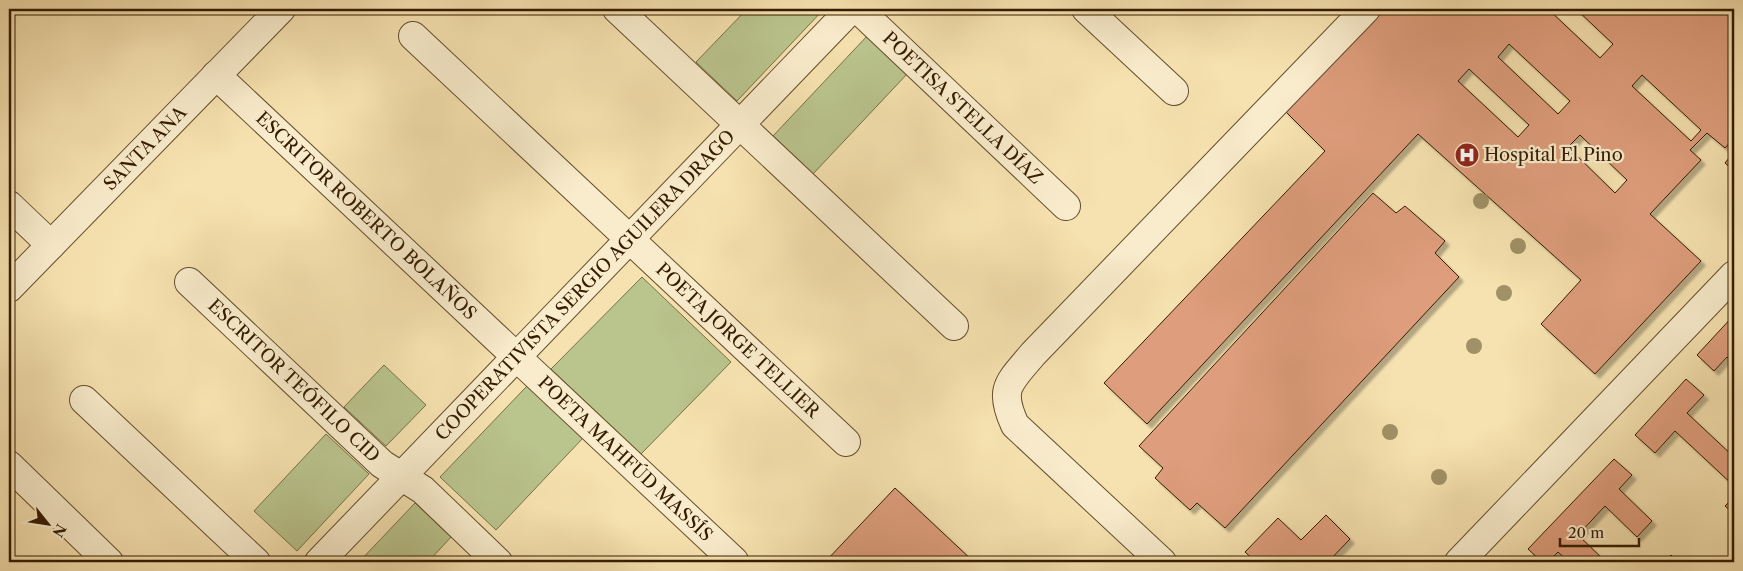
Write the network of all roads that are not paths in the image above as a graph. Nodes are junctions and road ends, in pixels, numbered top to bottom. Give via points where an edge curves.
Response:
1 (281, 9) edge
2 (617, 9) edge
3 (851, 9) edge
4 (858, 9) edge
5 (1086, 9) edge
6 (1366, 9) edge
7 (413, 36) dead end
8 (216, 75) junction
9 (1174, 91) dead end
10 (740, 124) junction
11 (9, 205) edge
12 (1066, 206) dead end
13 (630, 239) junction
14 (51, 245) junction
15 (1734, 275) edge
16 (189, 282) dead end
17 (9, 288) edge
18 (954, 326) dead end
19 (516, 357) junction
20 (84, 400) dead end
21 (846, 442) dead end
22 (9, 465) edge
23 (402, 476) junction
24 (734, 560) dead end
25 (109, 562) edge
26 (256, 562) edge
27 (319, 562) edge
28 (498, 562) edge
29 (1162, 562) edge
30 (1459, 562) edge

1 - 8 street, SANTA ANA
2 - 10 street
3 - 10 street, COOPERATIVISTA SERGIO AGUILERA DRAGO
4 - 12 street, POETISA STELLA DÍAZ
5 - 9 street
6 - 29 street via 1034,354 1006,394 1006,405 1015,425
7 - 13 street, POETA JORGE TELLIER
8 - 14 street, SANTA ANA
8 - 19 street, ESCRITOR ROBERTO BOLAÑOS
10 - 13 street, COOPERATIVISTA SERGIO AGUILERA DRAGO
10 - 18 street
11 - 14 street
13 - 19 street, COOPERATIVISTA SERGIO AGUILERA DRAGO
13 - 21 street, POETA JORGE TELLIER
14 - 17 street, SANTA ANA
15 - 30 street
16 - 23 street, ESCRITOR TEÓFILO CID via 382,464
19 - 23 street, COOPERATIVISTA SERGIO AGUILERA DRAGO
19 - 24 street, POETA MAHFÚD MASSÍS
20 - 26 street
22 - 25 street
23 - 27 street, COOPERATIVISTA SERGIO AGUILERA DRAGO
23 - 28 street, ESCRITOR TEÓFILO CID via 423,490

